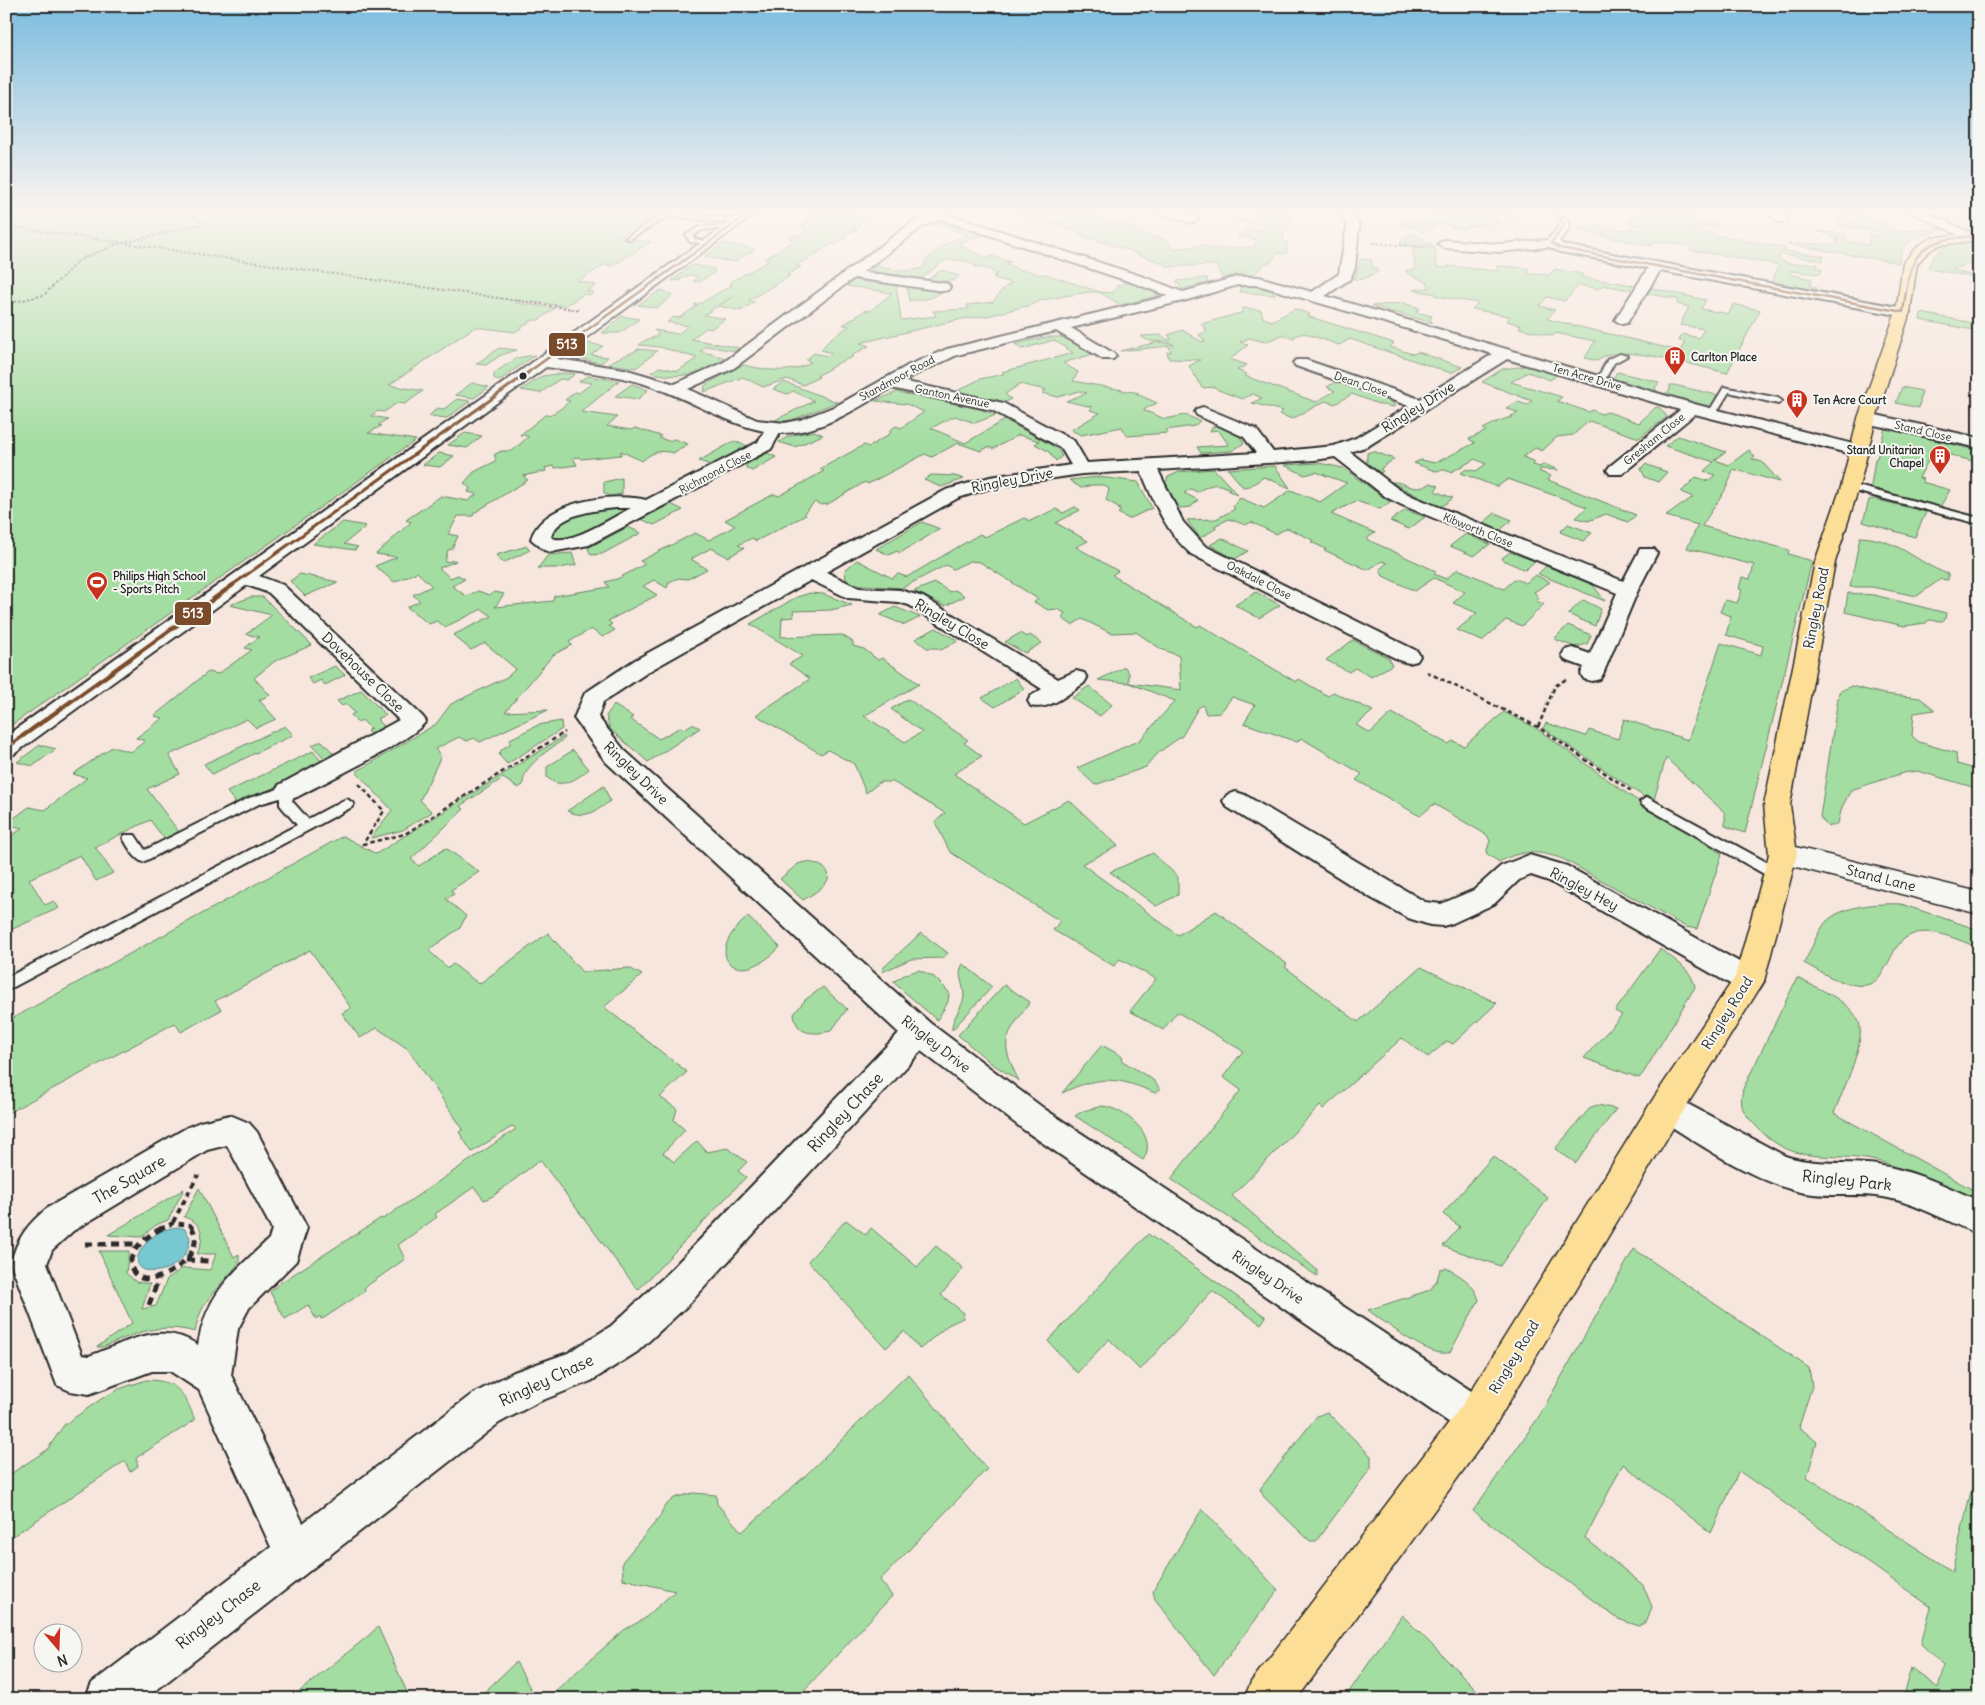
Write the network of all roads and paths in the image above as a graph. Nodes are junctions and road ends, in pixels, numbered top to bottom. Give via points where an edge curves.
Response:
1 (50, 290) edge
2 (438, 290) edge
3 (644, 290) edge
4 (831, 290) edge
5 (1163, 290) edge
6 (1208, 290) edge
7 (1292, 290) edge
8 (1325, 290) edge
9 (1641, 290) edge
10 (1783, 290) edge
11 (1906, 290) edge
12 (1316, 296) junction
13 (1182, 297) junction
14 (6, 304) edge
15 (1903, 312) junction
16 (610, 314) junction
17 (1622, 320) dead end
18 (1059, 327) junction
19 (1506, 353) junction
20 (1108, 356) dead end
21 (1623, 356) dead end
22 (544, 362) junction
23 (1301, 363) dead end
24 (1600, 381) junction
25 (889, 383) junction
26 (676, 389) junction
27 (1778, 401) dead end
28 (1422, 405) junction
29 (1692, 408) junction
30 (1712, 413) junction
31 (1867, 418) junction
32 (1209, 419) dead end
33 (773, 429) junction
34 (1979, 443) edge
35 (1338, 451) junction
36 (1859, 451) junction
37 (1268, 458) junction
38 (1147, 465) junction
39 (1082, 469) junction
40 (1616, 470) dead end
41 (1850, 487) junction
42 (647, 508) junction
43 (1945, 512) junction
44 (1979, 514) edge
45 (1979, 520) edge
46 (1647, 553) dead end
47 (810, 572) junction
48 (244, 578) junction
49 (1628, 590) junction
50 (1574, 655) dead end
51 (1409, 656) joint
52 (1594, 669) junction
53 (1058, 689) dead end
54 (586, 718) junction
55 (1538, 727) junction
56 (6, 748) edge
57 (356, 780) dead end
58 (288, 791) junction
59 (1236, 801) dead end
60 (1648, 802) joint
61 (348, 804) dead end
62 (306, 826) junction
63 (130, 838) dead end
64 (1780, 865) junction
65 (1979, 903) edge
66 (1749, 981) junction
67 (6, 984) edge
68 (919, 1032) junction
69 (1667, 1106) junction
70 (1979, 1218) edge
71 (186, 1260) junction
72 (210, 1261) dead end
73 (159, 1277) junction
74 (149, 1306) dead end
75 (212, 1377) junction
76 (1478, 1418) junction
77 (296, 1554) junction
78 (108, 1699) edge
79 (1268, 1699) edge

1 - 14 path via 44,296
2 - 16 path
3 - 16 street
4 - 26 street via 728,365
5 - 13 street
6 - 13 street, Standmoor Road
7 - 12 street, Standmoor Road
8 - 12 street
9 - 17 street
10 - 15 street
11 - 15 main road, Ringley Road
12 - 19 street, Ten Acre Drive
13 - 18 street, Standmoor Road
15 - 31 main road, Ringley Road
16 - 22 street
18 - 20 street
18 - 25 street, Standmoor Road via 939,356
19 - 24 street, Ten Acre Drive
19 - 28 street, Ringley Drive
21 - 24 lane via 1611,361
22 - 26 street, Standmoor Road via 632,375
22 - 48 street
23 - 28 street, Dean Close
24 - 29 street, Ten Acre Drive
25 - 33 street, Standmoor Road via 828,416 803,425
25 - 39 street, Ganton Avenue via 997,406 1068,445
26 - 33 street, Standmoor Road via 725,414
27 - 30 lane via 1727,389
28 - 35 street, Ringley Drive via 1362,442
29 - 30 street, Ten Acre Drive
29 - 40 street, Gresham Close
30 - 36 street, Ten Acre Drive
31 - 34 street, Stand Close
31 - 36 main road, Ringley Road
32 - 37 street via 1250,432
33 - 42 street, Richmond Close via 765,445
35 - 37 street, Ringley Drive
35 - 49 street, Kibworth Close via 1392,493 1408,501
36 - 41 main road, Ringley Road
37 - 38 street, Ringley Drive
38 - 39 street, Ringley Drive
38 - 51 street, Oakdale Close via 1174,523 1198,550
39 - 47 street, Ringley Drive via 1017,477 952,494
41 - 43 lane
41 - 64 main road, Ringley Road via 1825,562 1777,805
42 - 42 street, Richmond Close via 576,544 551,546 541,539 553,521 589,506 625,502
43 - 44 lane
43 - 45 lane
46 - 49 street
47 - 53 street, Ringley Close via 855,594 900,596 916,601
47 - 54 street, Ringley Drive via 618,680 593,698
48 - 56 street
48 - 58 street, Dovehouse Close via 276,589 414,721
49 - 52 street
50 - 52 street
51 - 55 path via 1417,667
52 - 55 path via 1574,673 1555,686
54 - 57 path via 405,834 363,844 384,811
54 - 68 street, Ringley Drive via 615,756
55 - 60 path
58 - 62 lane via 285,802
58 - 63 lane via 254,801 142,857
59 - 66 street, Ringley Hey via 1418,911 1443,915 1457,910 1484,897 1510,873 1529,865 1540,867 1558,873
60 - 64 lane
61 - 62 lane
62 - 67 lane
64 - 65 street, Stand Lane
64 - 66 main road, Ringley Road
66 - 69 main road, Ringley Road
68 - 76 street, Ringley Drive via 1035,1120
68 - 77 street, Ringley Chase via 676,1291 624,1339 578,1368 528,1386 485,1409
69 - 70 street, Ringley Park via 1759,1159 1793,1174 1822,1180 1886,1182 1918,1191
69 - 76 main road, Ringley Road
71 - 72 path
71 - 73 path
71 - 73 path via 195,1246 196,1237 190,1225 172,1223 152,1232 137,1248 133,1271 145,1278
73 - 74 path
75 - 75 street, The Square via 175,1352 152,1352 90,1375 70,1372 29,1264 34,1243 61,1219 200,1137 230,1130 246,1143 290,1228 284,1249 236,1295 220,1326
75 - 77 street
76 - 79 main road, Ringley Road
77 - 78 street, Ringley Chase

